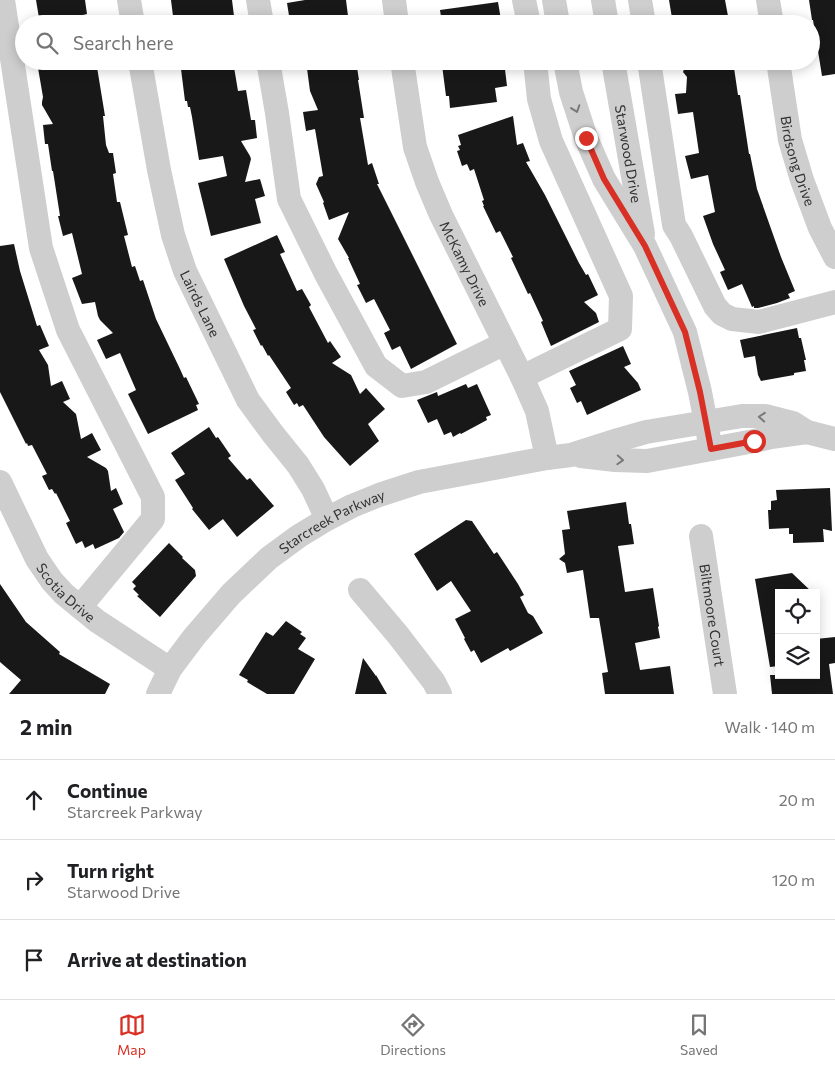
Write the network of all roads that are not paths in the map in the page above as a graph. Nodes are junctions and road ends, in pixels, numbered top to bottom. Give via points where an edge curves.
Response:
1 (3, 0) edge
2 (129, 0) edge
3 (258, 0) edge
4 (394, 0) edge
5 (524, 0) edge
6 (554, 0) edge
7 (603, 0) edge
8 (640, 0) edge
9 (768, 0) edge
10 (132, 15) edge
11 (260, 15) edge
12 (396, 15) edge
13 (527, 15) edge
14 (556, 15) edge
15 (606, 15) edge
16 (642, 15) edge
17 (770, 15) edge
18 (141, 70) edge
19 (270, 70) edge
20 (403, 70) edge
21 (536, 70) edge
22 (567, 70) edge
23 (615, 70) edge
24 (650, 70) edge
25 (779, 70) edge
26 (645, 246) junction
27 (835, 257) edge
28 (835, 302) edge
29 (505, 343) junction
30 (522, 377) junction
31 (706, 422) junction
32 (807, 432) junction
33 (835, 439) edge
34 (711, 449) junction
35 (571, 455) junction
36 (547, 458) junction
37 (0, 482) edge
38 (327, 519) junction
39 (701, 536) dead end
40 (360, 590) dead end
41 (80, 607) junction
42 (170, 669) junction
43 (158, 694) edge
44 (440, 694) edge
45 (725, 694) edge

1 - 41 street via 41,248 68,330 153,497 154,518
2 - 10 street
3 - 11 street
4 - 12 street
5 - 13 street
6 - 14 street
7 - 15 street
8 - 16 street
9 - 17 street
18 - 38 street, Lairds Lane via 158,170 185,271 248,400 298,465
19 - 29 street via 289,199 376,366 402,386 426,382
20 - 29 street, McKamy Drive via 415,147 427,182
21 - 30 street via 539,99 551,141 621,296 620,329
22 -> 26 street, Starwood Drive via 586,138 604,179
23 - 26 street, Starwood Drive
24 - 28 street via 674,225 715,306 732,319 759,322
25 - 27 street, Birdsong Drive via 790,140 820,228
26 - 31 street, Starwood Drive via 685,332
29 - 30 street, McKamy Drive
30 - 36 street, McKamy Drive via 537,412
32 -> 31 street, Starcreek Parkway via 793,423 766,416
31 - 34 street, Starwood Drive
31 - 35 street, Starcreek Parkway via 646,432
32 - 33 street, Starcreek Parkway
32 - 34 street, Starcreek Parkway
35 -> 34 street, Starcreek Parkway via 647,461
35 - 36 street, Starcreek Parkway
36 - 38 street, Starcreek Parkway via 419,482 379,495
37 - 41 street, Scotia Drive via 37,560 52,581
38 - 42 street, Starcreek Parkway via 269,558 231,594
39 - 45 street, Biltmoore Court
40 - 44 street via 398,635
41 - 42 street, Scotia Drive
42 - 43 street, Starcreek Parkway

